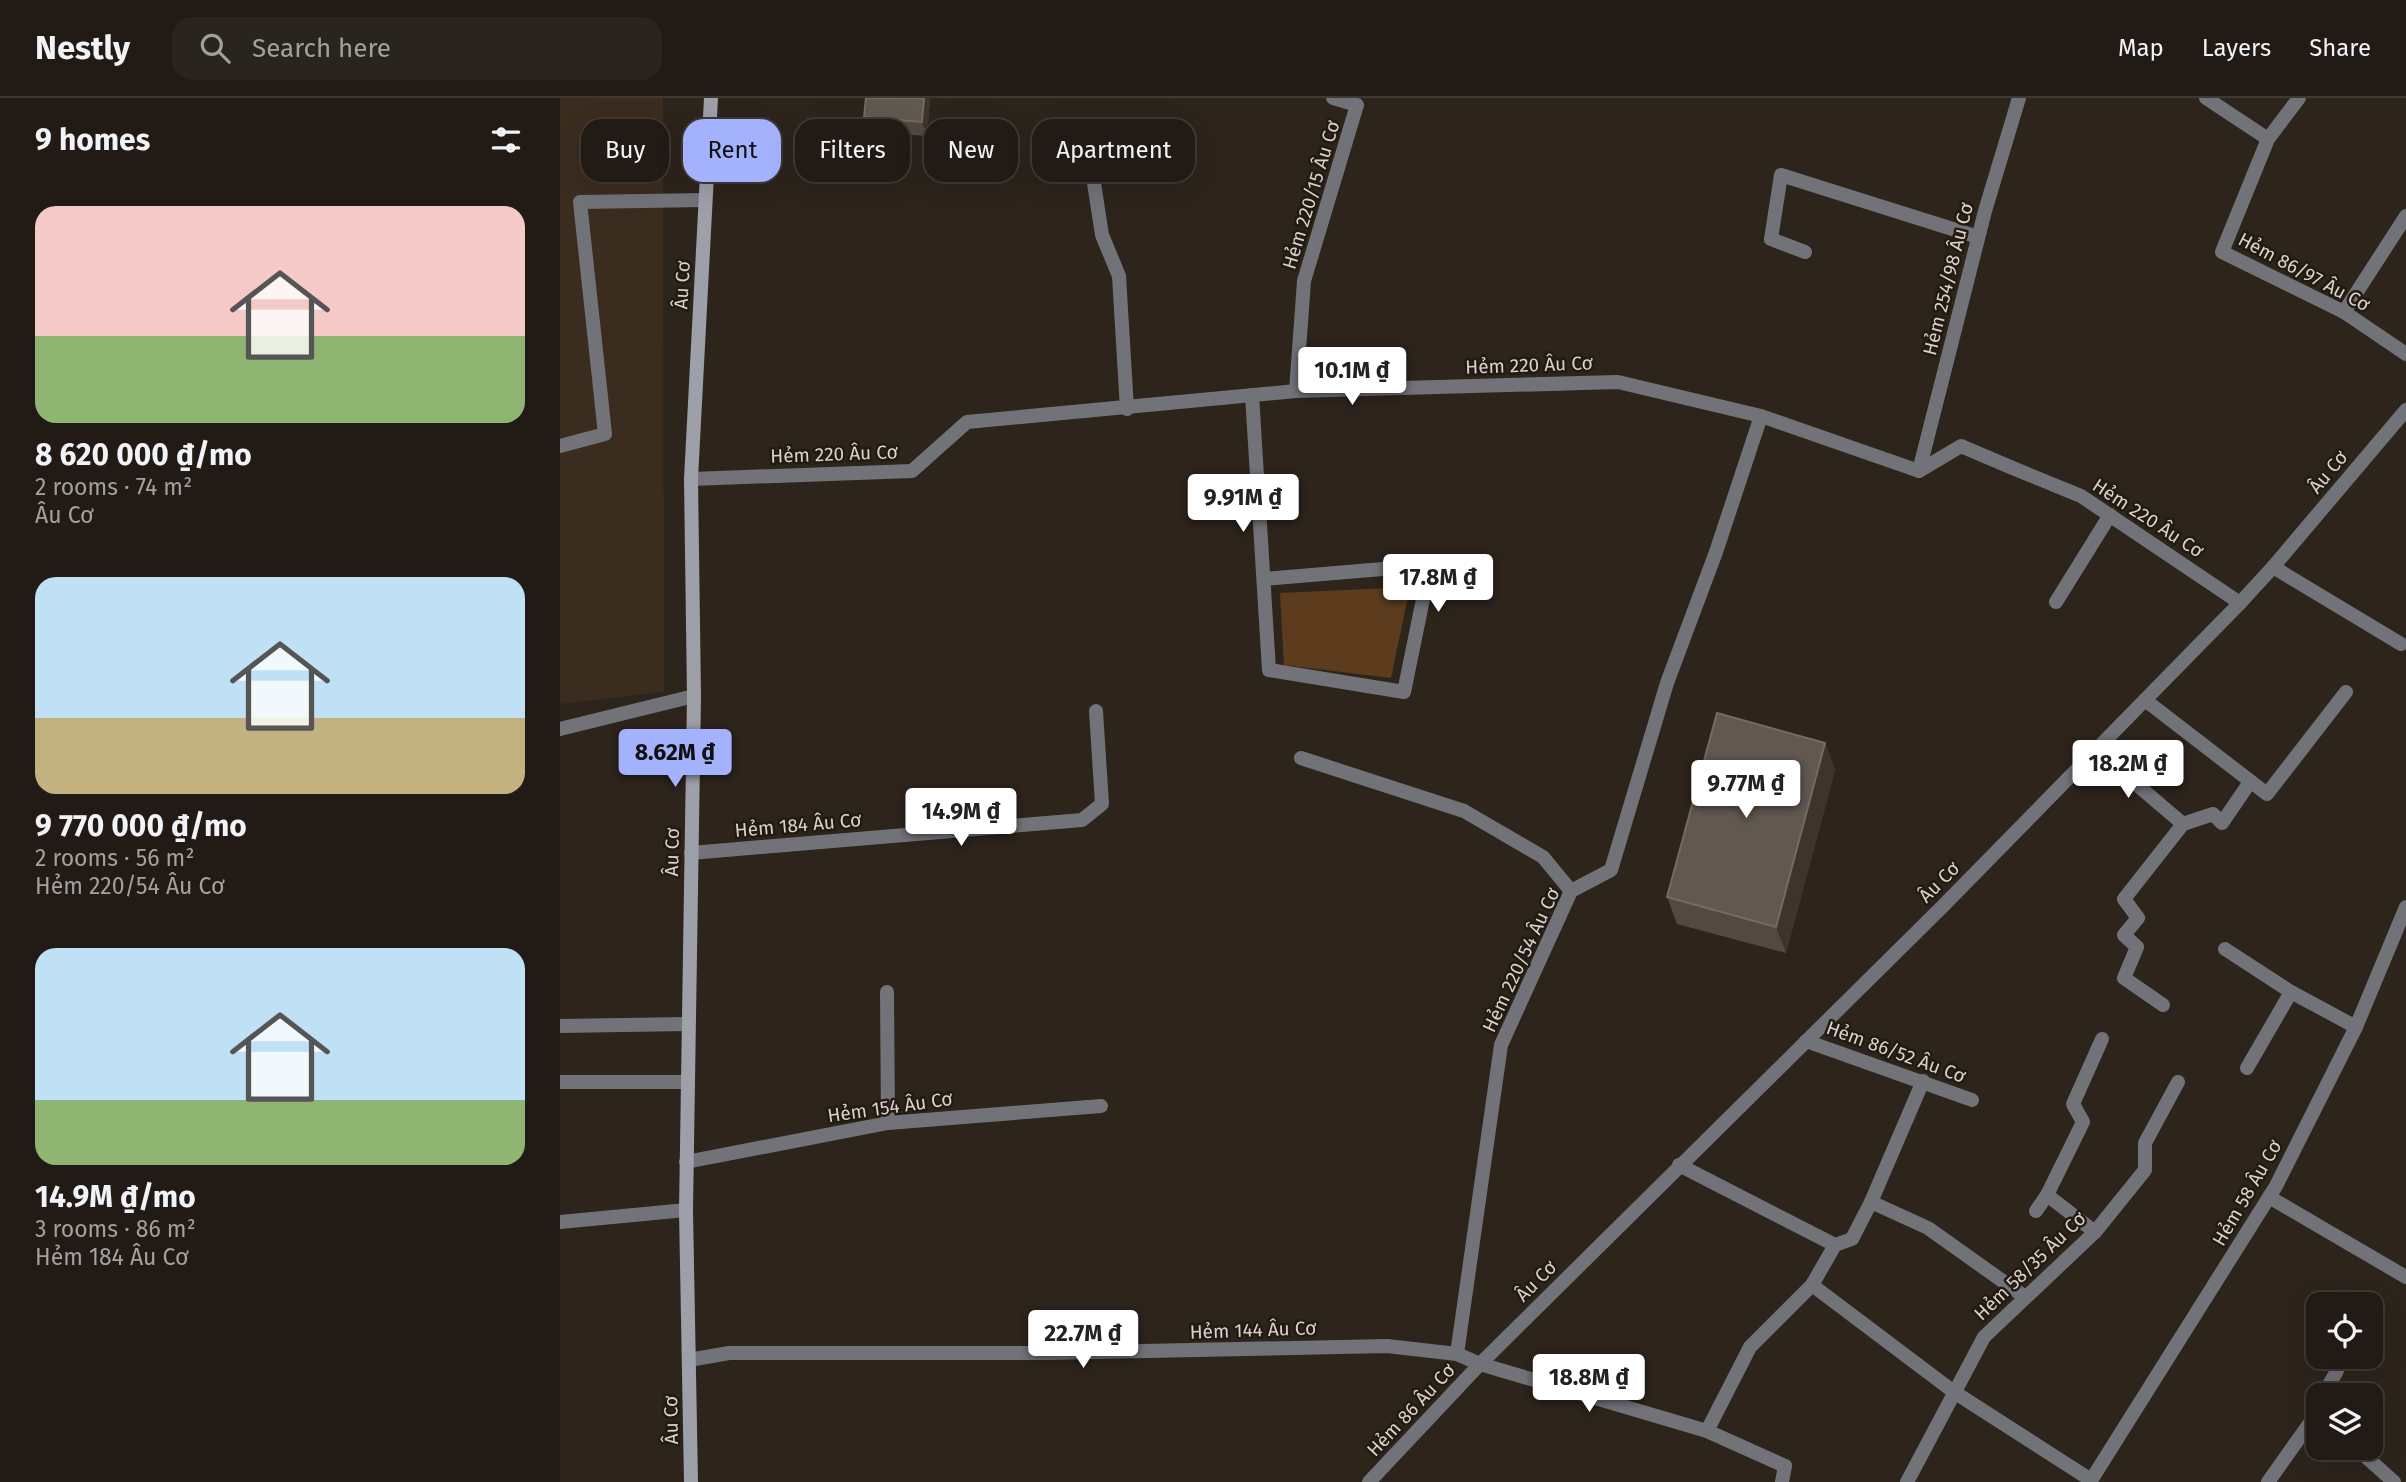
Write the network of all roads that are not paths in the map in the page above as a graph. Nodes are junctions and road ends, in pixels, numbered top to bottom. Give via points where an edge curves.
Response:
1 (711, 98) edge
2 (2018, 98) edge
3 (2206, 98) edge
4 (2299, 98) edge
5 (1340, 99) edge
6 (2268, 139) junction
7 (1094, 183) dead end
8 (705, 200) junction
9 (2406, 216) edge
10 (1978, 237) junction
11 (1805, 252) dead end
12 (2344, 312) junction
13 (2406, 354) edge
14 (1296, 391) junction
15 (1252, 395) junction
16 (1127, 409) junction
17 (2406, 410) edge
18 (1760, 415) junction
19 (560, 446) edge
20 (1919, 471) junction
21 (691, 479) junction
22 (2110, 516) junction
23 (2273, 567) junction
24 (1264, 579) junction
25 (2056, 602) dead end
26 (2240, 603) junction
27 (2401, 644) dead end
28 (2346, 692) dead end
29 (694, 696) junction
30 (2144, 700) junction
31 (1096, 711) dead end
32 (560, 729) edge
33 (2096, 750) junction
34 (1301, 758) dead end
35 (2250, 782) junction
36 (2183, 824) junction
37 (691, 853) junction
38 (1571, 891) junction
39 (2406, 907) edge
40 (2225, 949) dead end
41 (887, 992) dead end
42 (2291, 992) junction
43 (2163, 1005) dead end
44 (688, 1024) junction
45 (560, 1026) edge
46 (2356, 1027) junction
47 (2102, 1040) dead end
48 (1806, 1041) junction
49 (2247, 1068) dead end
50 (1923, 1081) junction
51 (560, 1082) edge
52 (687, 1082) junction
53 (2178, 1082) dead end
54 (1972, 1100) dead end
55 (1101, 1106) dead end
56 (888, 1123) junction
57 (686, 1162) junction
58 (1679, 1165) junction
59 (2047, 1195) junction
60 (2269, 1197) junction
61 (1871, 1202) junction
62 (685, 1210) junction
63 (2036, 1211) dead end
64 (560, 1222) edge
65 (2095, 1232) junction
66 (1835, 1245) junction
67 (2406, 1277) edge
68 (1812, 1285) junction
69 (2025, 1297) junction
70 (1457, 1354) junction
71 (689, 1360) junction
72 (1480, 1364) junction
73 (2337, 1371) dead end
74 (2330, 1383) edge
75 (1954, 1392) junction
76 (2306, 1429) edge
77 (1707, 1432) junction
78 (2369, 1460) edge
79 (2090, 1481) edge
80 (691, 1482) edge
81 (1369, 1482) edge
82 (1782, 1482) edge
83 (1907, 1482) edge
84 (2268, 1482) edge
85 (2394, 1482) edge

1 - 8 main road, Âu Cơ
2 - 10 street, Hẻm 254/98 Âu Cơ
3 - 6 street
4 - 6 street, Hẻm 86/97 Âu Cơ
5 - 14 street, Hẻm 220/15 Âu Cơ via 1357,105 1304,281
6 - 12 street, Hẻm 86/97 Âu Cơ via 2222,252
7 - 16 street via 1102,235 1119,276
8 - 19 street via 580,202 605,434
8 - 21 main road, Âu Cơ
9 - 12 street
10 - 11 street via 1781,175 1771,239
10 - 20 street, Hẻm 254/98 Âu Cơ
12 - 13 street, Hẻm 86/97 Âu Cơ
14 - 15 street, Hẻm 220 Âu Cơ
14 - 18 street, Hẻm 220 Âu Cơ via 1618,382
15 - 16 street, Hẻm 220 Âu Cơ
15 - 24 street
16 - 21 street, Hẻm 220 Âu Cơ via 967,422 912,471
17 - 23 street, Âu Cơ
18 - 20 street, Hẻm 220 Âu Cơ
18 - 38 street, Hẻm 220/54 Âu Cơ via 1667,683 1612,870
20 - 22 street, Hẻm 220 Âu Cơ via 1961,446 2081,496
21 - 29 main road, Âu Cơ
22 - 25 street
22 - 26 street, Hẻm 220 Âu Cơ
23 - 26 street, Âu Cơ
23 - 27 street
24 - 24 street via 1269,670 1404,692 1430,565
26 - 30 street, Âu Cơ
28 - 35 street via 2267,794
29 - 32 street
29 - 37 main road, Âu Cơ
30 - 33 street, Âu Cơ
30 - 35 street
31 - 37 street, Hẻm 184 Âu Cơ via 1102,804 1082,820
33 - 36 street
33 - 48 street, Âu Cơ
34 - 38 street via 1464,811 1543,857
35 - 36 street via 2222,822 2213,814
36 - 43 street via 2124,899 2138,918 2124,934 2137,947 2124,978
37 - 44 main road, Âu Cơ
38 - 70 street, Hẻm 220/54 Âu Cơ via 1501,1045
39 - 46 street, Hẻm 58 Âu Cơ
40 - 42 street
41 - 56 street
42 - 46 street
42 - 49 street
44 - 45 street
44 - 52 main road, Âu Cơ
46 - 60 street, Hẻm 58 Âu Cơ
47 - 59 street via 2073,1104 2083,1122
48 - 50 street, Hẻm 86/52 Âu Cơ
48 - 58 street, Âu Cơ
50 - 54 street, Hẻm 86/52 Âu Cơ
50 - 61 street
51 - 52 street
52 - 57 main road, Âu Cơ
53 - 65 street, Hẻm 58/35 Âu Cơ via 2145,1143 2145,1170
55 - 56 street, Hẻm 154 Âu Cơ
56 - 57 street, Hẻm 154 Âu Cơ
57 - 62 main road, Âu Cơ
58 - 66 street
58 - 72 street, Âu Cơ
59 - 63 street
59 - 65 street
60 - 67 street
60 - 79 street, Hẻm 58 Âu Cơ
61 - 66 street via 1852,1239
61 - 69 street via 1928,1228
62 - 64 street
62 - 71 main road, Âu Cơ
65 - 69 street, Hẻm 58/35 Âu Cơ
66 - 68 street
68 - 75 street
68 - 77 street via 1751,1347
69 - 75 street, Hẻm 58/35 Âu Cơ via 1984,1337
70 - 71 street, Hẻm 144 Âu Cơ via 1387,1346 729,1353
70 - 72 street, Hẻm 144 Âu Cơ
71 - 80 main road, Âu Cơ
72 - 77 street, Hẻm 144 Âu Cơ
72 - 81 street, Hẻm 86 Âu Cơ
73 - 74 street
75 - 79 street
75 - 83 street, Hẻm 58/35 Âu Cơ
76 - 84 street
77 - 82 street, Hẻm 144 Âu Cơ via 1785,1466
78 - 85 street

